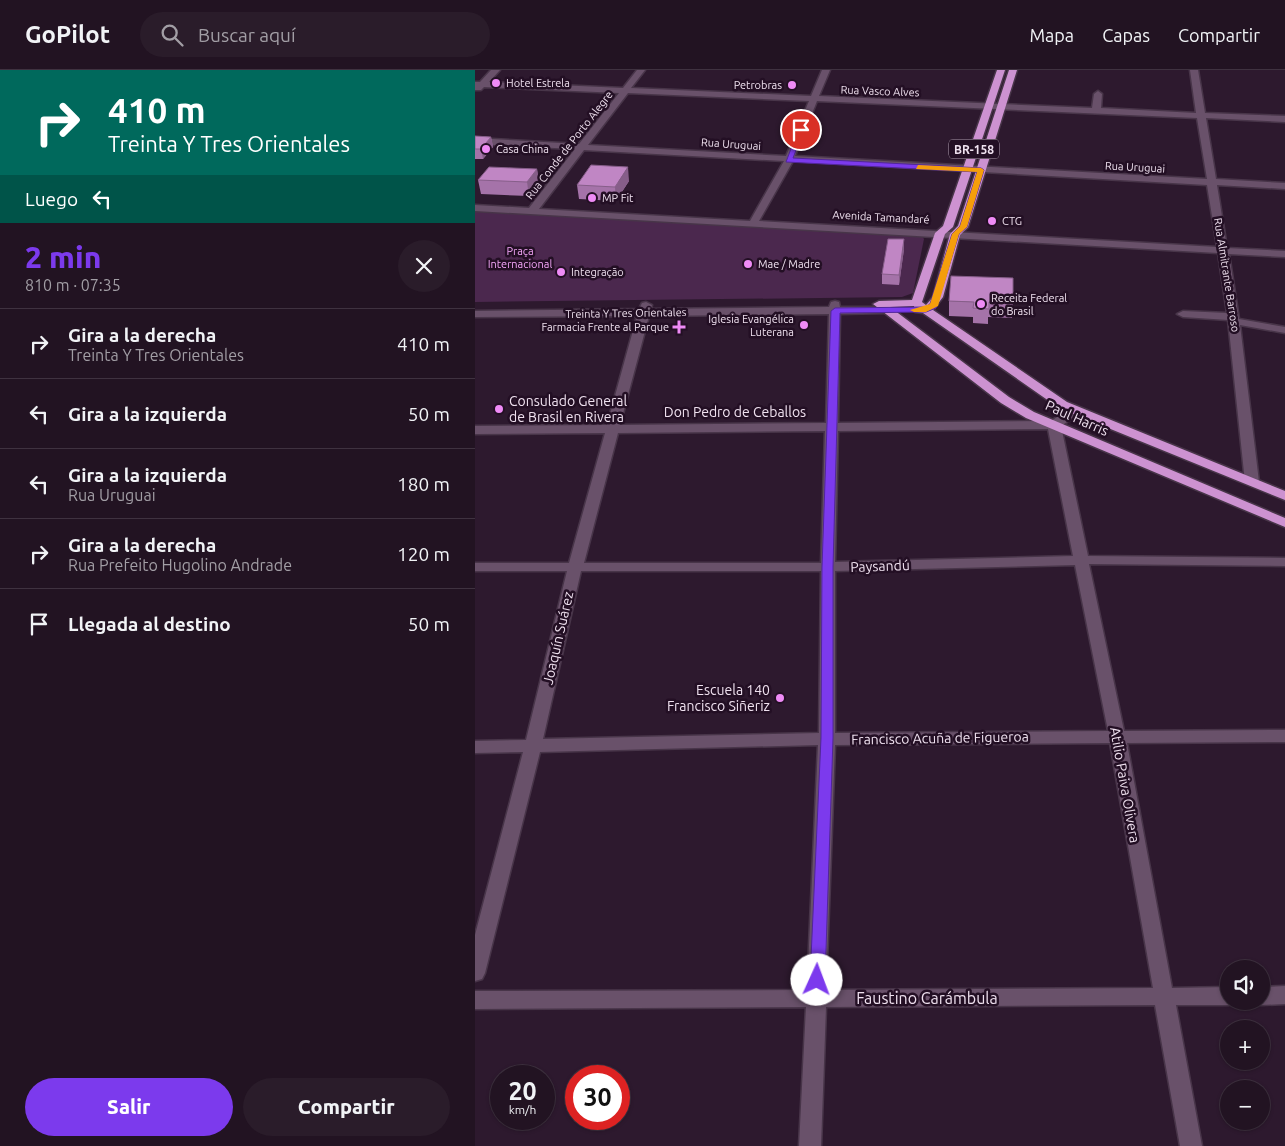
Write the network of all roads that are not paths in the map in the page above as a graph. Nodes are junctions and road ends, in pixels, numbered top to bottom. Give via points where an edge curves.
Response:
1 (496, 70) edge
2 (641, 70) edge
3 (826, 70) edge
4 (1001, 70) edge
5 (1013, 70) edge
6 (1193, 70) edge
7 (477, 87) edge
8 (625, 91) junction
9 (1098, 94) dead end
10 (813, 99) junction
11 (988, 106) junction
12 (1002, 107) junction
13 (1096, 111) junction
14 (1201, 116) junction
15 (1285, 120) edge
16 (475, 141) edge
17 (582, 148) junction
18 (789, 160) junction
19 (967, 170) junction
20 (981, 170) junction
21 (1213, 184) junction
22 (1285, 186) edge
23 (475, 202) edge
24 (535, 207) junction
25 (475, 208) edge
26 (756, 219) junction
27 (952, 230) junction
28 (1222, 246) junction
29 (1285, 246) edge
30 (1285, 254) edge
31 (475, 306) edge
32 (921, 306) junction
33 (835, 307) junction
34 (882, 307) junction
35 (646, 309) junction
36 (475, 314) edge
37 (1183, 314) dead end
38 (1234, 319) junction
39 (1285, 330) edge
40 (1075, 411) junction
41 (1054, 424) junction
42 (833, 427) junction
43 (613, 428) junction
44 (475, 430) edge
45 (1252, 482) junction
46 (1285, 496) edge
47 (1285, 523) edge
48 (1083, 560) junction
49 (1285, 562) edge
50 (475, 567) edge
51 (828, 567) junction
52 (575, 568) junction
53 (1117, 736) junction
54 (1285, 736) edge
55 (827, 738) junction
56 (533, 746) junction
57 (475, 747) edge
58 (475, 973) edge
59 (1164, 996) junction
60 (1220, 996) edge
61 (1270, 996) edge
62 (1285, 996) edge
63 (817, 998) junction
64 (475, 1000) edge
65 (810, 1146) edge
66 (1191, 1146) edge

1 - 7 street
2 - 8 street, Rua Conde de Porto Alegre
3 - 10 street
4 - 11 highway, BR-158
5 - 12 highway, BR-158
6 - 14 street, Rua Almitrante Barroso
7 - 8 street, Rua Vasco Alves
8 - 10 street, Rua Vasco Alves
8 - 17 street, Rua Conde de Porto Alegre
9 - 13 street
10 - 11 street, Rua Vasco Alves
10 - 18 street
11 - 12 street, Rua Vasco Alves
11 - 19 highway, BR-158
12 - 13 street, Rua Vasco Alves
12 - 20 highway, BR-158
13 - 14 street, Rua Vasco Alves
14 - 15 street, Rua Vasco Alves
14 - 21 street, Rua Almitrante Barroso
16 - 17 street, Rua Uruguai
17 - 18 street, Rua Uruguai
17 - 24 street, Rua Conde de Porto Alegre
18 - 19 street, Rua Uruguai
18 - 26 street
19 - 20 street, Rua Uruguai
19 - 27 highway, BR-158
20 - 21 street, Rua Uruguai
20 - 27 highway, BR-158
21 - 22 street, Rua Uruguai
21 - 28 street, Rua Almitrante Barroso
23 - 24 street, Avenida Tamandaré
24 - 25 street, Avenida Tamandaré
24 - 26 street, Avenida Tamandaré
26 - 27 street, Avenida Tamandaré
27 - 28 street, Avenida Tamandaré
27 - 32 highway, BR-158
27 - 32 highway, BR-158 via 938,297 933,306
28 - 29 street, Avenida Tamandaré
28 - 30 street, Avenida Tamandaré
28 - 38 street, Rua Almitrante Barroso
31 - 35 street, Treinta Y Tres Orientales
32 - 34 highway, Treinta Y Tres Orientales
32 - 40 highway via 1049,397
33 - 34 street, Treinta Y Tres Orientales
33 - 35 street, Treinta Y Tres Orientales
33 - 42 street
34 - 41 highway, Paul Harris via 1005,400
35 - 36 street, Treinta Y Tres Orientales
35 - 43 street, Joaquín Suárez
37 - 38 street
38 - 39 street
38 - 45 street, Rua Almitrante Barroso
40 - 41 street
40 - 45 highway
41 - 42 street, Don Pedro de Ceballos
41 - 47 highway, Paul Harris
41 - 48 street, Atilio Paiva Olivera
42 - 43 street, Don Pedro de Ceballos
42 - 51 street
43 - 44 street, Don Pedro de Ceballos
43 - 52 street, Joaquín Suárez
45 - 46 highway
48 - 49 street, Paysandú
48 - 51 street, Paysandú
48 - 53 street, Atilio Paiva Olivera
50 - 52 street, Paysandú
51 - 52 street, Paysandú
51 - 55 street
52 - 56 street, Joaquín Suárez
53 - 54 street, Francisco Acuña de Figueroa
53 - 55 street, Francisco Acuña de Figueroa
53 - 59 street, Atilio Paiva Olivera
55 - 56 street, Francisco Acuña de Figueroa
55 - 63 street
56 - 57 street, Francisco Acuña de Figueroa
56 - 58 street, Joaquín Suárez
59 - 60 street, Faustino Carámbula
59 - 63 street, Faustino Carámbula
59 - 66 street, Atilio Paiva Olivera
61 - 62 street
63 - 64 street, Faustino Carámbula
63 - 65 street

